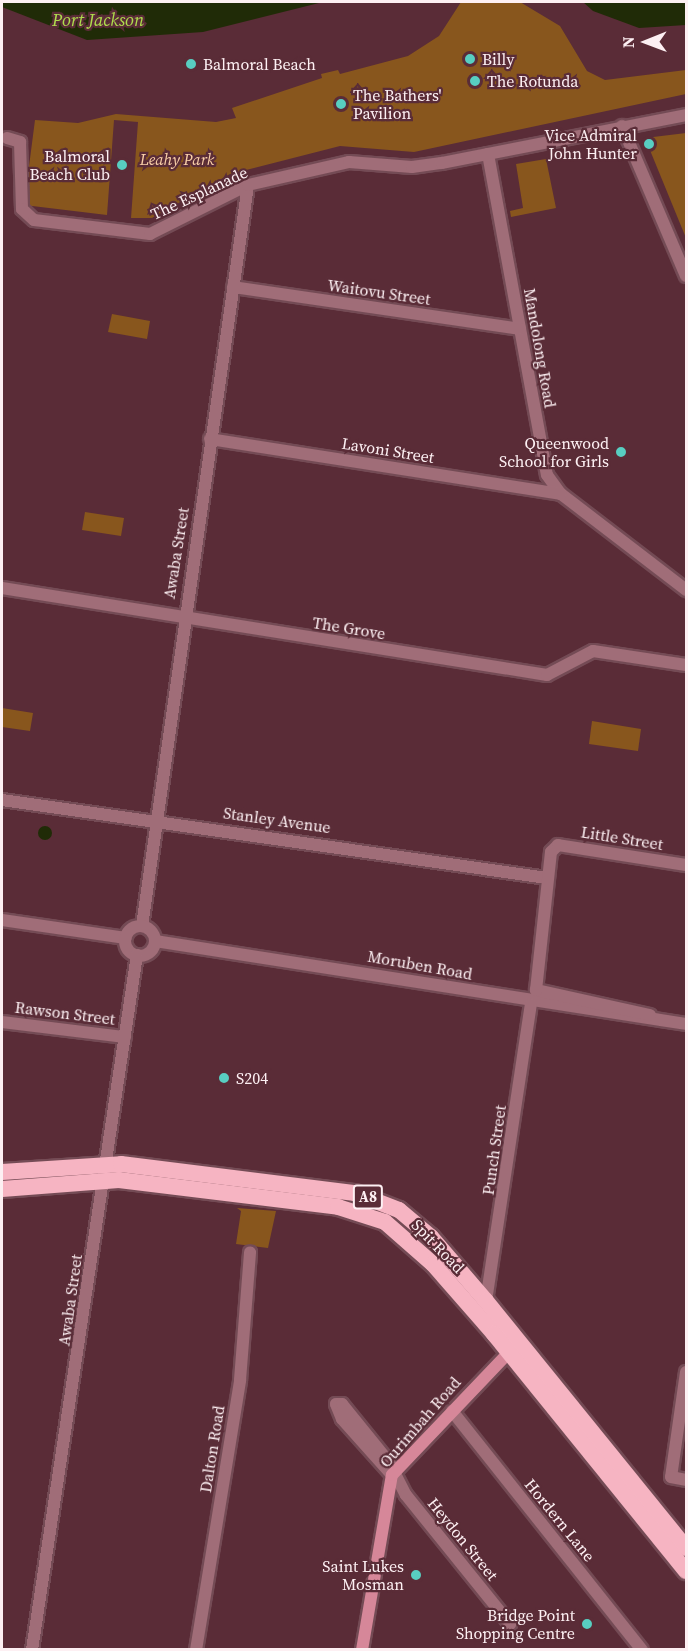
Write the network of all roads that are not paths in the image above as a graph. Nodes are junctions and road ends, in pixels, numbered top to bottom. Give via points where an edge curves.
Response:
1 (687, 115) edge
2 (622, 126) junction
3 (7, 138) dead end
4 (488, 154) junction
5 (248, 185) junction
6 (687, 276) edge
7 (233, 287) junction
8 (520, 329) junction
9 (210, 439) junction
10 (561, 494) junction
11 (2, 588) edge
12 (687, 590) edge
13 (183, 620) junction
14 (687, 665) edge
15 (2, 800) edge
16 (159, 822) junction
17 (687, 865) edge
18 (548, 878) junction
19 (2, 920) edge
20 (142, 926) junction
21 (126, 938) junction
22 (155, 941) junction
23 (137, 955) junction
24 (531, 1004) junction
25 (2, 1022) edge
26 (682, 1023) edge
27 (125, 1037) junction
28 (2, 1172) edge
29 (105, 1172) junction
30 (2, 1189) edge
31 (250, 1252) dead end
32 (486, 1301) junction
33 (514, 1347) junction
34 (687, 1372) edge
35 (452, 1411) junction
36 (393, 1475) junction
37 (687, 1480) edge
38 (687, 1548) edge
39 (687, 1571) edge
40 (510, 1623) dead end
41 (32, 1650) edge
42 (196, 1650) edge
43 (362, 1650) edge
44 (642, 1650) edge

1 - 2 street, The Esplanade
2 - 4 street, The Esplanade
2 - 6 street
3 - 5 street, The Esplanade via 20,142 22,209 34,220 150,234
4 - 5 street, The Esplanade via 412,167 349,162
4 - 8 street, Mandolong Road
5 - 7 street, Awaba Street
7 - 8 street, Waitovu Street
7 - 9 street, Awaba Street
8 - 10 street, Mandolong Road via 547,475
9 - 10 street, Lavoni Street
9 - 13 street, Awaba Street
10 - 12 street, Mandolong Road
11 - 13 street, The Grove
13 - 14 street, The Grove via 547,675 592,651
13 - 16 street, Awaba Street
15 - 16 street, Stanley Avenue
16 - 18 street, Stanley Avenue
16 - 20 street, Awaba Street
17 - 18 street, Little Street via 554,847
18 - 26 street, Moruben Road via 533,984 542,994
19 - 21 street
20 - 21 street
20 - 22 street
21 - 23 street
22 - 23 street via 150,952
22 - 24 street, Moruben Road via 415,980
23 - 27 street, Awaba Street
24 - 26 street, Moruben Road
24 - 32 street, Punch Street
25 - 27 street, Rawson Street
27 - 29 street, Awaba Street
28 - 29 highway, Spit Road / A8
29 - 30 highway, Spit Road / A8
29 - 32 highway, Spit Road / A8 via 375,1199 413,1221
29 - 33 highway, Spit Road / A8 via 328,1205 371,1216 406,1238
29 - 41 street, Awaba Street
31 - 42 street, Dalton Road via 240,1380
32 - 33 highway, Spit Road / A8
33 - 35 main road, Ourimbah Road
33 - 38 highway, Spit Road / A8
33 - 39 highway, Spit Road / A8
34 - 37 street via 671,1477
35 - 36 main road, Ourimbah Road
35 - 44 street, Hordern Lane
36 - 36 street, Heydon Street via 342,1419 336,1404 342,1404 389,1462
36 - 40 street, Heydon Street
36 - 43 main road, Ourimbah Road

